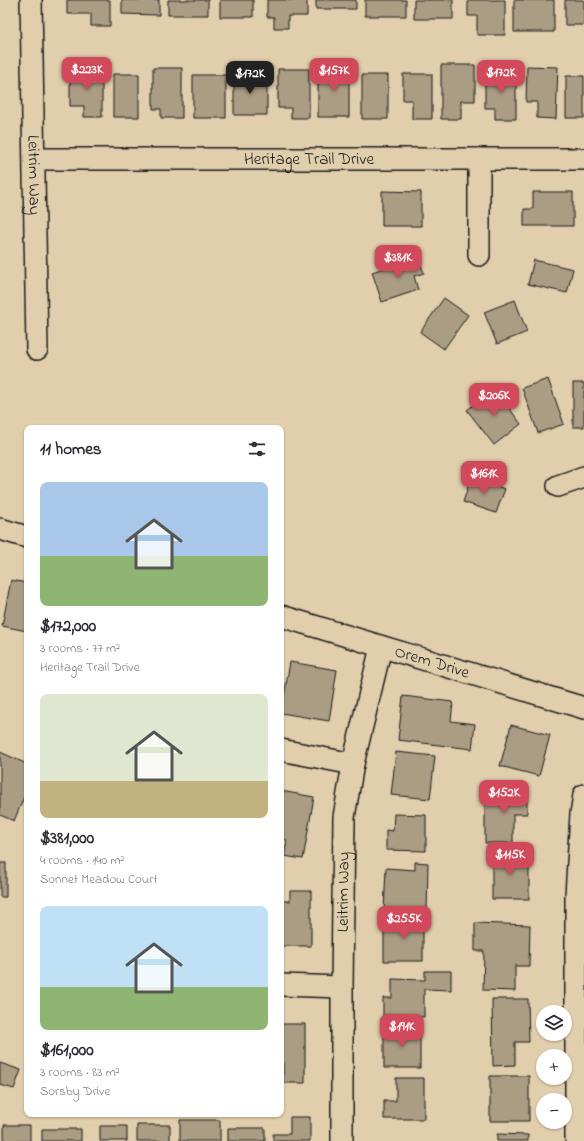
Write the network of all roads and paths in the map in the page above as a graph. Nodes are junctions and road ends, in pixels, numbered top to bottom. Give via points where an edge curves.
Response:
1 (31, 0) edge
2 (34, 159) junction
3 (479, 159) junction
4 (584, 159) edge
5 (479, 255) dead end
6 (37, 349) dead end
7 (584, 477) edge
8 (558, 486) dead end
9 (0, 529) edge
10 (24, 536) edge
11 (284, 617) edge
12 (381, 647) junction
13 (584, 708) edge
14 (284, 751) edge
15 (353, 764) junction
16 (584, 796) edge
17 (284, 985) edge
18 (342, 987) junction
19 (342, 1141) edge
20 (576, 1141) edge

1 - 2 street, Leitrim Way
2 - 3 street, Heritage Trail Drive
2 - 6 street, Leitrim Way
3 - 4 street, Heritage Trail Drive
3 - 5 street
7 - 8 street
9 - 10 street
11 - 12 street, Orem Drive
12 - 13 street, Orem Drive
12 - 15 street, Leitrim Way
14 - 15 street
15 - 18 street, Leitrim Way via 344,817
16 - 20 street via 576,895
17 - 18 street
18 - 19 street, Leitrim Way

